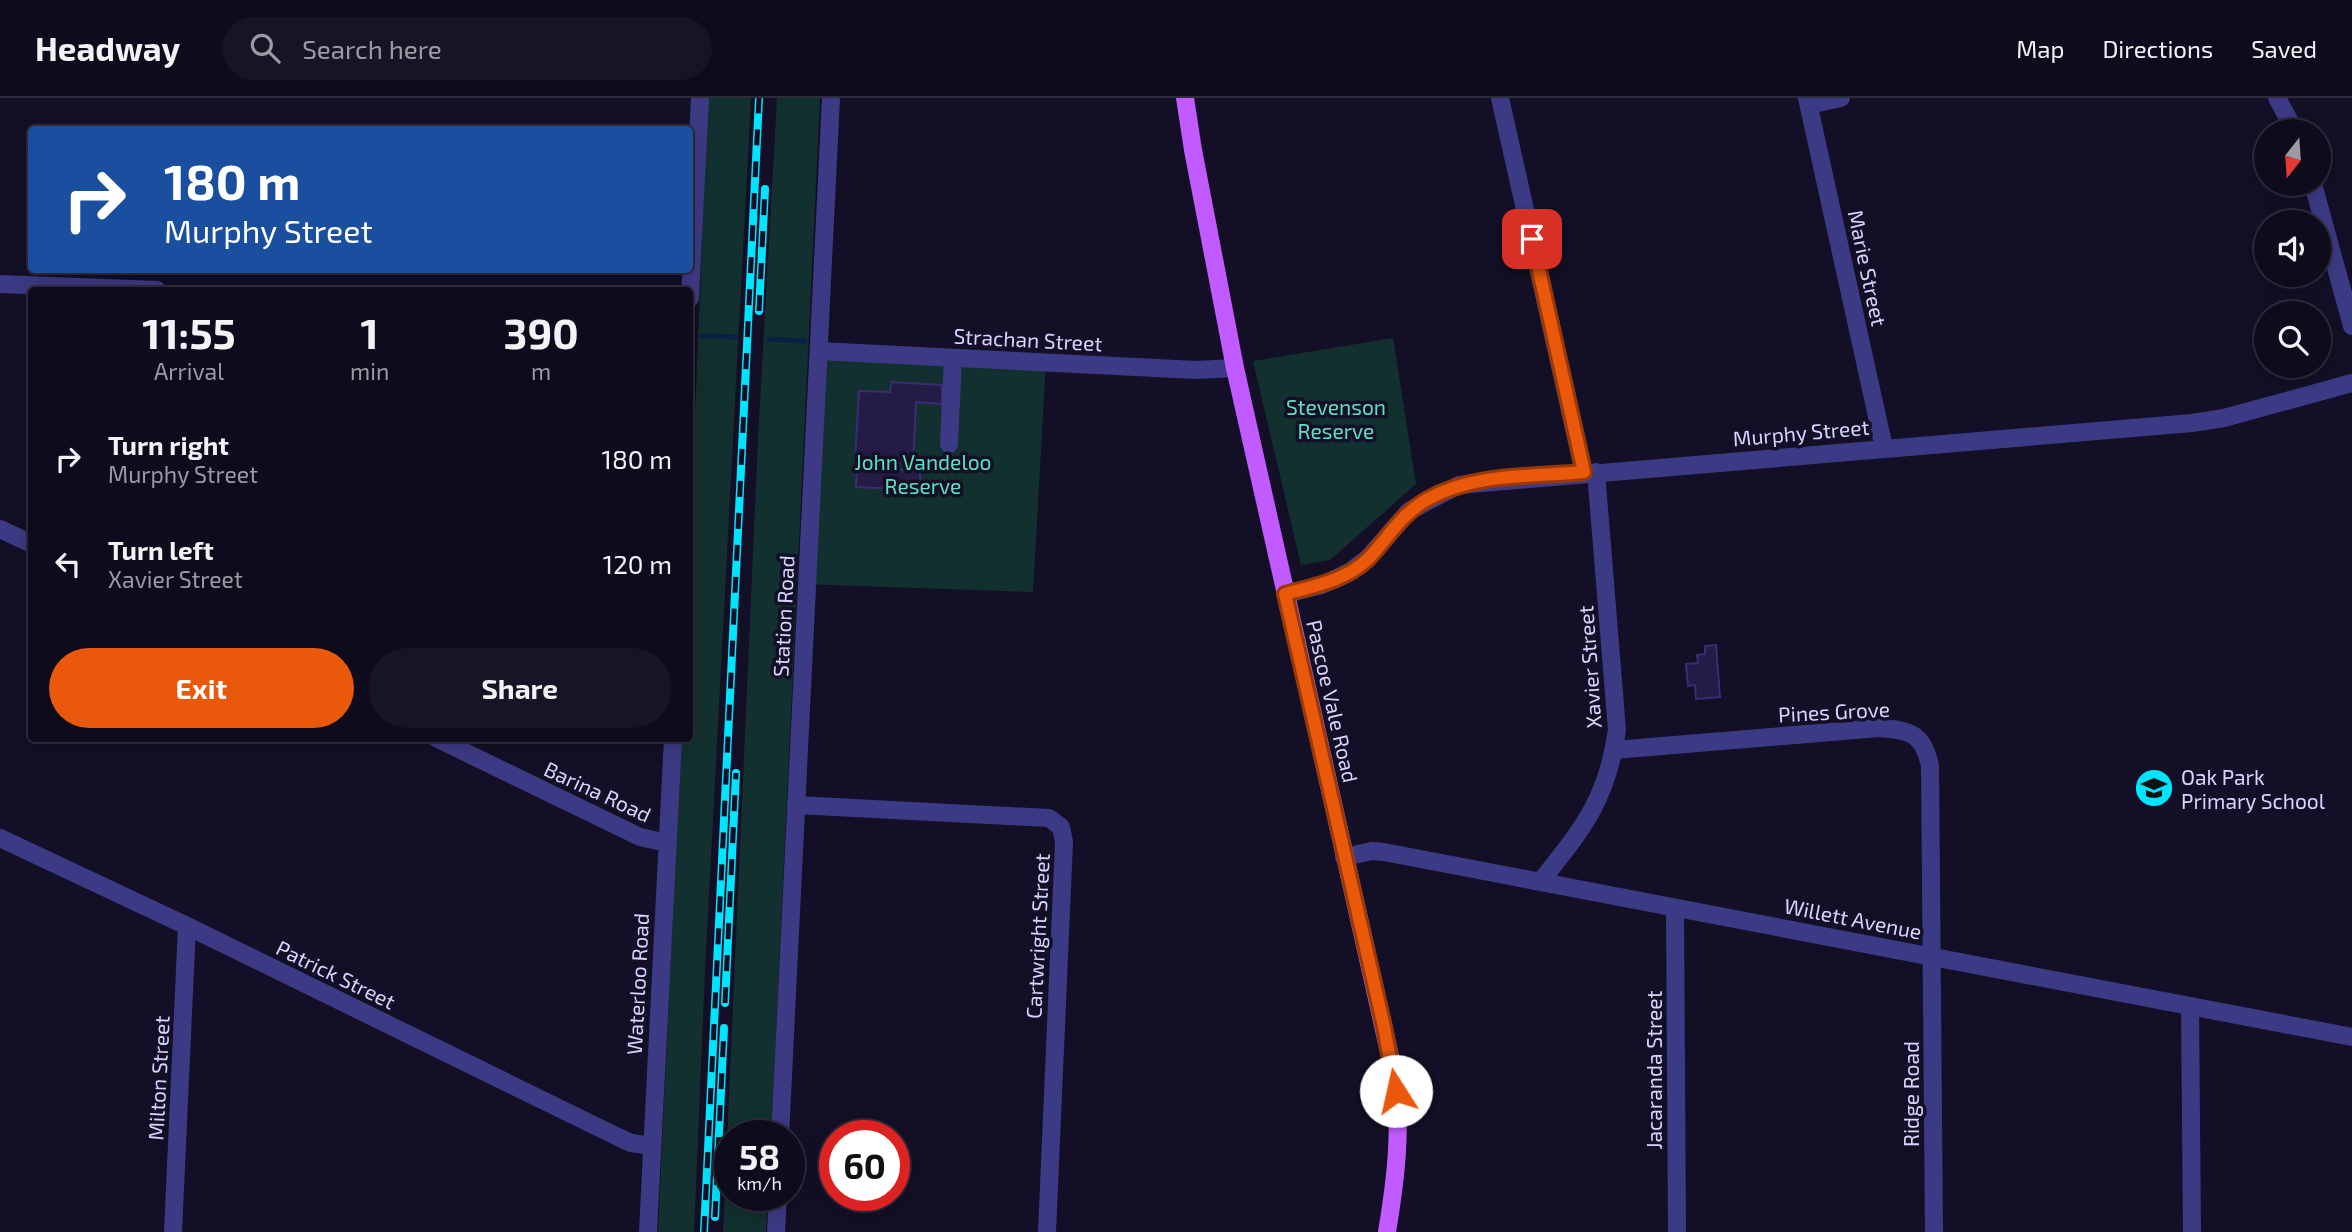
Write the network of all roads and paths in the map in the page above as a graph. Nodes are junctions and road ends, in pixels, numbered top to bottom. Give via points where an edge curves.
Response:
1 (699, 98) edge
2 (831, 98) edge
3 (1185, 98) edge
4 (1500, 98) edge
5 (1841, 98) edge
6 (2277, 98) edge
7 (1808, 101) edge
8 (2288, 119) edge
9 (2316, 196) edge
10 (693, 231) edge
11 (0, 284) edge
12 (78, 287) edge
13 (2352, 326) edge
14 (819, 351) junction
15 (953, 358) junction
16 (1235, 368) junction
17 (2352, 383) edge
18 (948, 444) dead end
19 (1884, 448) junction
20 (1590, 472) junction
21 (0, 528) edge
22 (28, 542) edge
23 (1285, 594) junction
24 (444, 742) edge
25 (673, 742) edge
26 (1614, 750) junction
27 (796, 805) junction
28 (0, 838) edge
29 (667, 843) junction
30 (1345, 857) junction
31 (1541, 881) junction
32 (1675, 908) junction
33 (187, 926) junction
34 (1932, 956) junction
35 (2190, 1006) junction
36 (2352, 1037) edge
37 (781, 1120) edge
38 (652, 1146) junction
39 (777, 1211) edge
40 (173, 1232) edge
41 (649, 1232) edge
42 (776, 1232) edge
43 (1047, 1232) edge
44 (1387, 1232) edge
45 (1677, 1232) edge
46 (1934, 1232) edge
47 (2192, 1232) edge

1 - 10 street
2 - 14 street, Station Road
3 - 16 main road, Pascoe Vale Road
4 - 20 street, Xavier Street
5 - 7 street
6 - 8 street
7 - 19 street, Marie Street
9 - 13 street
11 - 12 street
14 - 15 street, Strachan Street
14 - 27 street, Station Road
15 - 16 street, Strachan Street
15 - 18 street
16 - 23 main road, Pascoe Vale Road
17 - 19 street, Murphy Street via 2192,424
19 - 20 street, Murphy Street
20 - 23 street, Murphy Street via 1459,485 1409,511 1351,572
20 - 26 street, Xavier Street via 1616,706
21 - 22 street
23 - 30 main road, Pascoe Vale Road
24 - 29 street, Barina Road via 640,837
25 - 29 street, Waterloo Road
26 - 31 street, Xavier Street via 1594,808
26 - 34 street, Pines Grove via 1879,728 1917,737 1930,766
27 - 37 street, Station Road
27 - 43 street, Cartwright Street via 1049,818 1061,827 1064,842
28 - 33 street, Patrick Street
29 - 38 street, Waterloo Road
30 - 31 street, Willett Avenue via 1384,852
30 - 44 main road, Pascoe Vale Road via 1399,1111 1398,1162
31 - 32 street, Willett Avenue
32 - 34 street, Willett Avenue
32 - 45 street, Jacaranda Street
33 - 38 street, Patrick Street via 618,1137
33 - 40 street, Milton Street
34 - 35 street, Willett Avenue
34 - 46 street, Ridge Road
35 - 36 street, Willett Avenue
35 - 47 street
38 - 41 street, Waterloo Road
39 - 42 street

